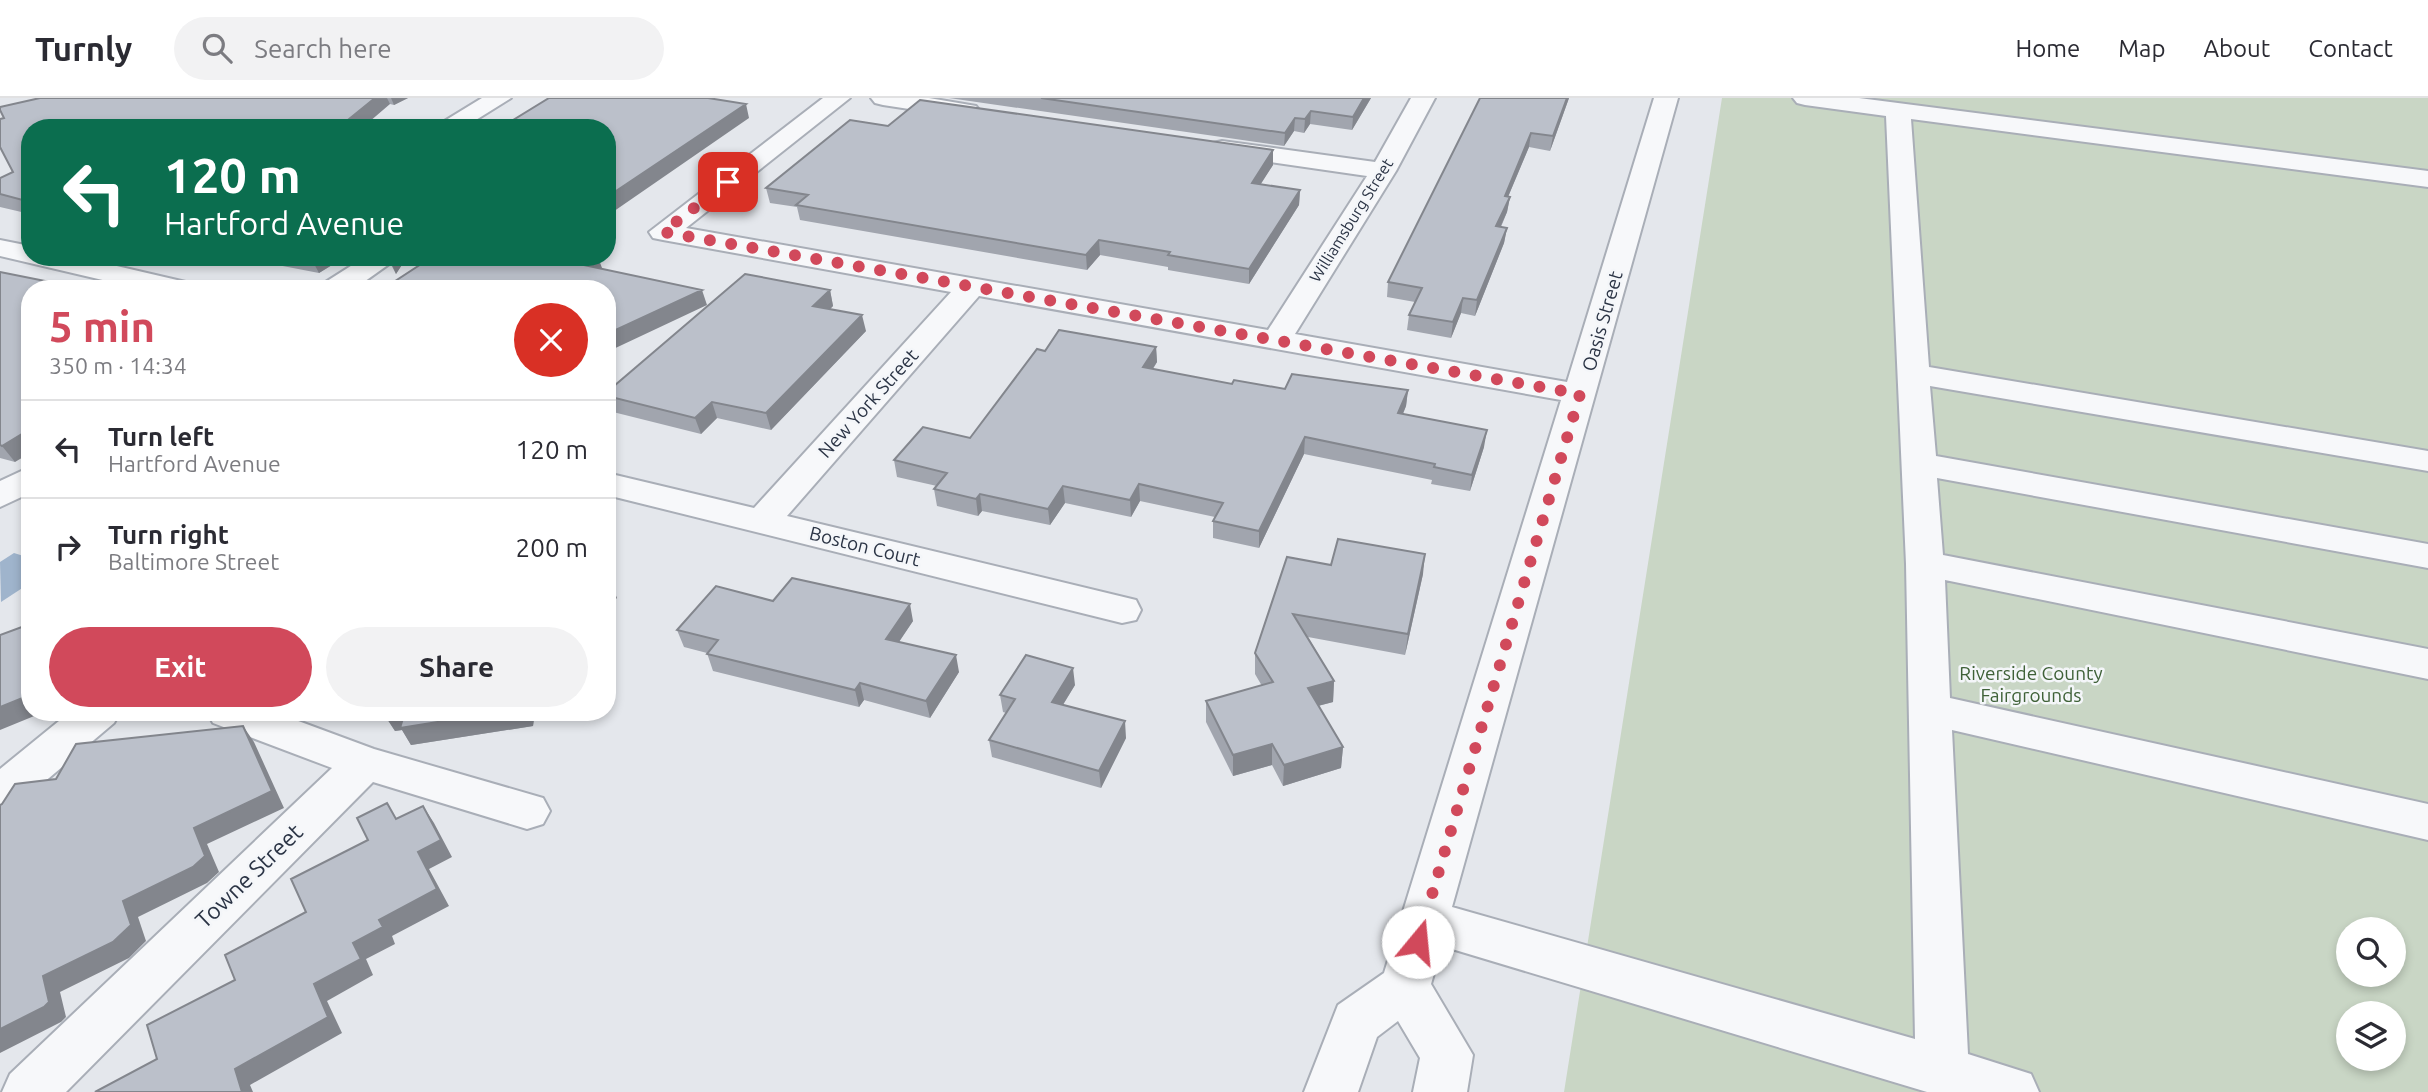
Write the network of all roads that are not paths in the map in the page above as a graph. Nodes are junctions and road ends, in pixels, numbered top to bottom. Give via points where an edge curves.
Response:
1 (499, 98) edge
2 (838, 98) edge
3 (883, 98) edge
4 (1423, 98) edge
5 (1667, 98) edge
6 (1805, 98) edge
7 (1898, 110) junction
8 (991, 114) edge
9 (461, 119) edge
10 (1193, 144) edge
11 (1382, 171) junction
12 (2428, 179) edge
13 (0, 248) edge
14 (21, 253) edge
15 (79, 266) edge
16 (371, 266) edge
17 (140, 280) edge
18 (348, 280) edge
19 (972, 286) junction
20 (1276, 341) junction
21 (1915, 374) junction
22 (1580, 394) junction
23 (2428, 461) edge
24 (1919, 464) junction
25 (21, 483) edge
26 (616, 486) edge
27 (0, 496) edge
28 (764, 520) junction
29 (2428, 556) edge
30 (1925, 564) junction
31 (1122, 610) dead end
32 (2428, 664) edge
33 (1928, 709) junction
34 (88, 721) edge
35 (252, 721) edge
36 (365, 763) junction
37 (0, 794) edge
38 (527, 811) dead end
39 (2428, 822) edge
40 (1425, 920) junction
41 (1405, 987) junction
42 (1942, 1072) junction
43 (29, 1092) edge
44 (1331, 1092) edge
45 (1440, 1092) edge
46 (2012, 1092) edge

1 - 9 street
2 - 19 street via 663,232
3 - 8 street
4 - 11 street, Williamsburg Street
5 - 22 street, Oasis Street
6 - 7 street
7 - 12 street
7 - 21 street
10 - 11 street
11 - 20 street, Williamsburg Street
13 - 14 street
15 - 17 street
16 - 18 street
19 - 20 street
19 - 28 street, New York Street
20 - 22 street
21 - 23 street
21 - 24 street
22 - 40 street, Oasis Street
24 - 29 street
24 - 30 street
25 - 27 street
26 - 28 street, Boston Court
28 - 31 street, Boston Court
30 - 32 street
30 - 33 street
33 - 39 street
33 - 42 street
34 - 37 street
35 - 36 street
36 - 38 street
36 - 43 street, Towne Street
40 - 41 street, Oasis Street
40 - 42 street
41 - 44 street via 1356,1022
41 - 45 street via 1447,1055
42 - 46 street

